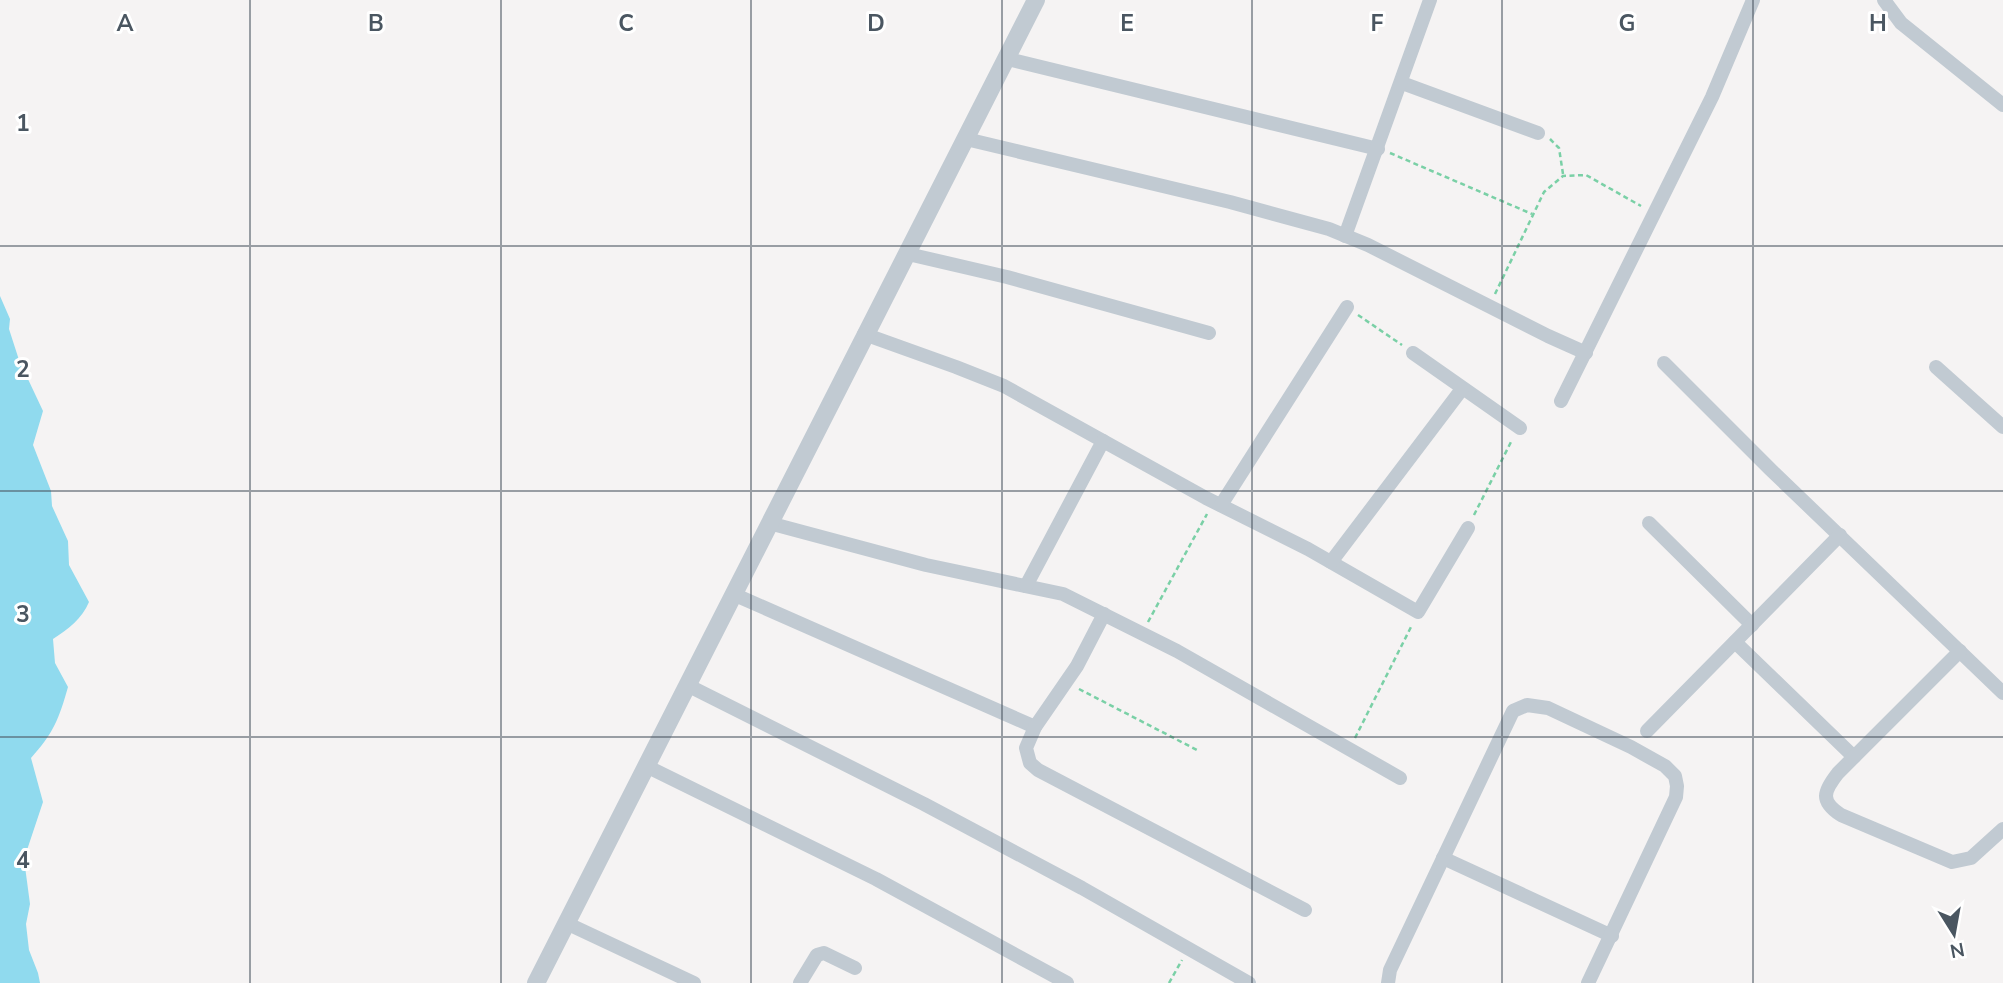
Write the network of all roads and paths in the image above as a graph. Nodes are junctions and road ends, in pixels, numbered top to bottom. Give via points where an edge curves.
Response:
1 (1036, 0) edge
2 (1430, 0) edge
3 (1754, 0) edge
4 (1884, 0) edge
5 (1008, 59) junction
6 (1402, 83) junction
7 (2003, 105) edge
8 (1538, 133) joint
9 (966, 139) junction
10 (1378, 149) junction
11 (1563, 176) junction
12 (1532, 214) junction
13 (1654, 214) junction
14 (1345, 236) junction
15 (908, 254) junction
16 (1489, 306) junction
17 (1347, 307) joint
18 (1209, 333) dead end
19 (864, 334) junction
20 (1413, 353) joint
21 (1586, 353) junction
22 (1664, 363) dead end
23 (1936, 367) dead end
24 (1462, 389) junction
25 (1561, 401) dead end
26 (2003, 427) edge
27 (1520, 428) joint
28 (1103, 441) junction
29 (1218, 503) junction
30 (769, 523) junction
31 (1649, 523) dead end
32 (1468, 528) joint
33 (1840, 535) junction
34 (1331, 562) junction
35 (1026, 586) junction
36 (733, 594) junction
37 (1418, 612) junction
38 (1104, 614) junction
39 (1752, 625) junction
40 (1142, 633) junction
41 (1735, 642) junction
42 (1961, 651) junction
43 (1066, 682) junction
44 (687, 685) junction
45 (2003, 693) edge
46 (1035, 727) junction
47 (1647, 732) dead end
48 (1349, 749) junction
49 (1197, 750) dead end
50 (1854, 757) junction
51 (646, 766) junction
52 (1400, 778) dead end
53 (2003, 829) edge
54 (1444, 858) junction
55 (1305, 909) dead end
56 (566, 923) junction
57 (1612, 936) junction
58 (1188, 948) junction
59 (855, 968) dead end
60 (536, 983) edge
61 (694, 983) edge
62 (800, 983) edge
63 (1067, 983) edge
64 (1169, 983) edge
65 (1249, 983) edge
66 (1388, 983) edge
67 (1588, 983) edge

1 - 5 street
2 - 6 street
3 - 13 street
4 - 7 street via 1900,23
5 - 9 street
5 - 10 street
6 - 8 street
6 - 10 street
8 - 11 path via 1559,149
9 - 14 street via 1278,215
9 - 15 street
10 - 12 path
10 - 14 street
11 - 12 path via 1544,192
11 - 13 path via 1586,175
12 - 16 path
13 - 21 street
14 - 16 street
15 - 18 street
15 - 19 street
16 - 21 street
17 - 20 path
17 - 29 street
19 - 28 street via 1004,386
19 - 30 street
20 - 24 street
21 - 25 street
22 - 33 street
23 - 26 street
24 - 27 street
24 - 34 street
27 - 32 path
28 - 29 street
28 - 35 street
29 - 34 street
29 - 40 path
30 - 35 street
30 - 36 street
31 - 39 street
32 - 37 street
33 - 39 street
33 - 42 street
34 - 37 street
35 - 38 street via 1063,594
36 - 44 street
36 - 46 street
37 - 48 path
38 - 40 street
38 - 43 street
39 - 41 street
40 - 48 street
41 - 47 street
41 - 50 street
42 - 45 street
42 - 50 street
43 - 46 street
43 - 49 path
44 - 51 street
44 - 58 street via 924,804
46 - 55 street via 1026,748 1030,763 1038,770
48 - 52 street
50 - 53 street via 1825,791 1828,803 1842,815 1958,862 1978,853
51 - 56 street
51 - 63 street via 876,879
54 - 57 street
54 - 57 street via 1513,711 1527,705 1548,708 1664,766 1678,786
54 - 66 street
56 - 60 street
56 - 61 street
57 - 67 street
58 - 64 path
58 - 65 street
59 - 62 street via 824,953 817,955

